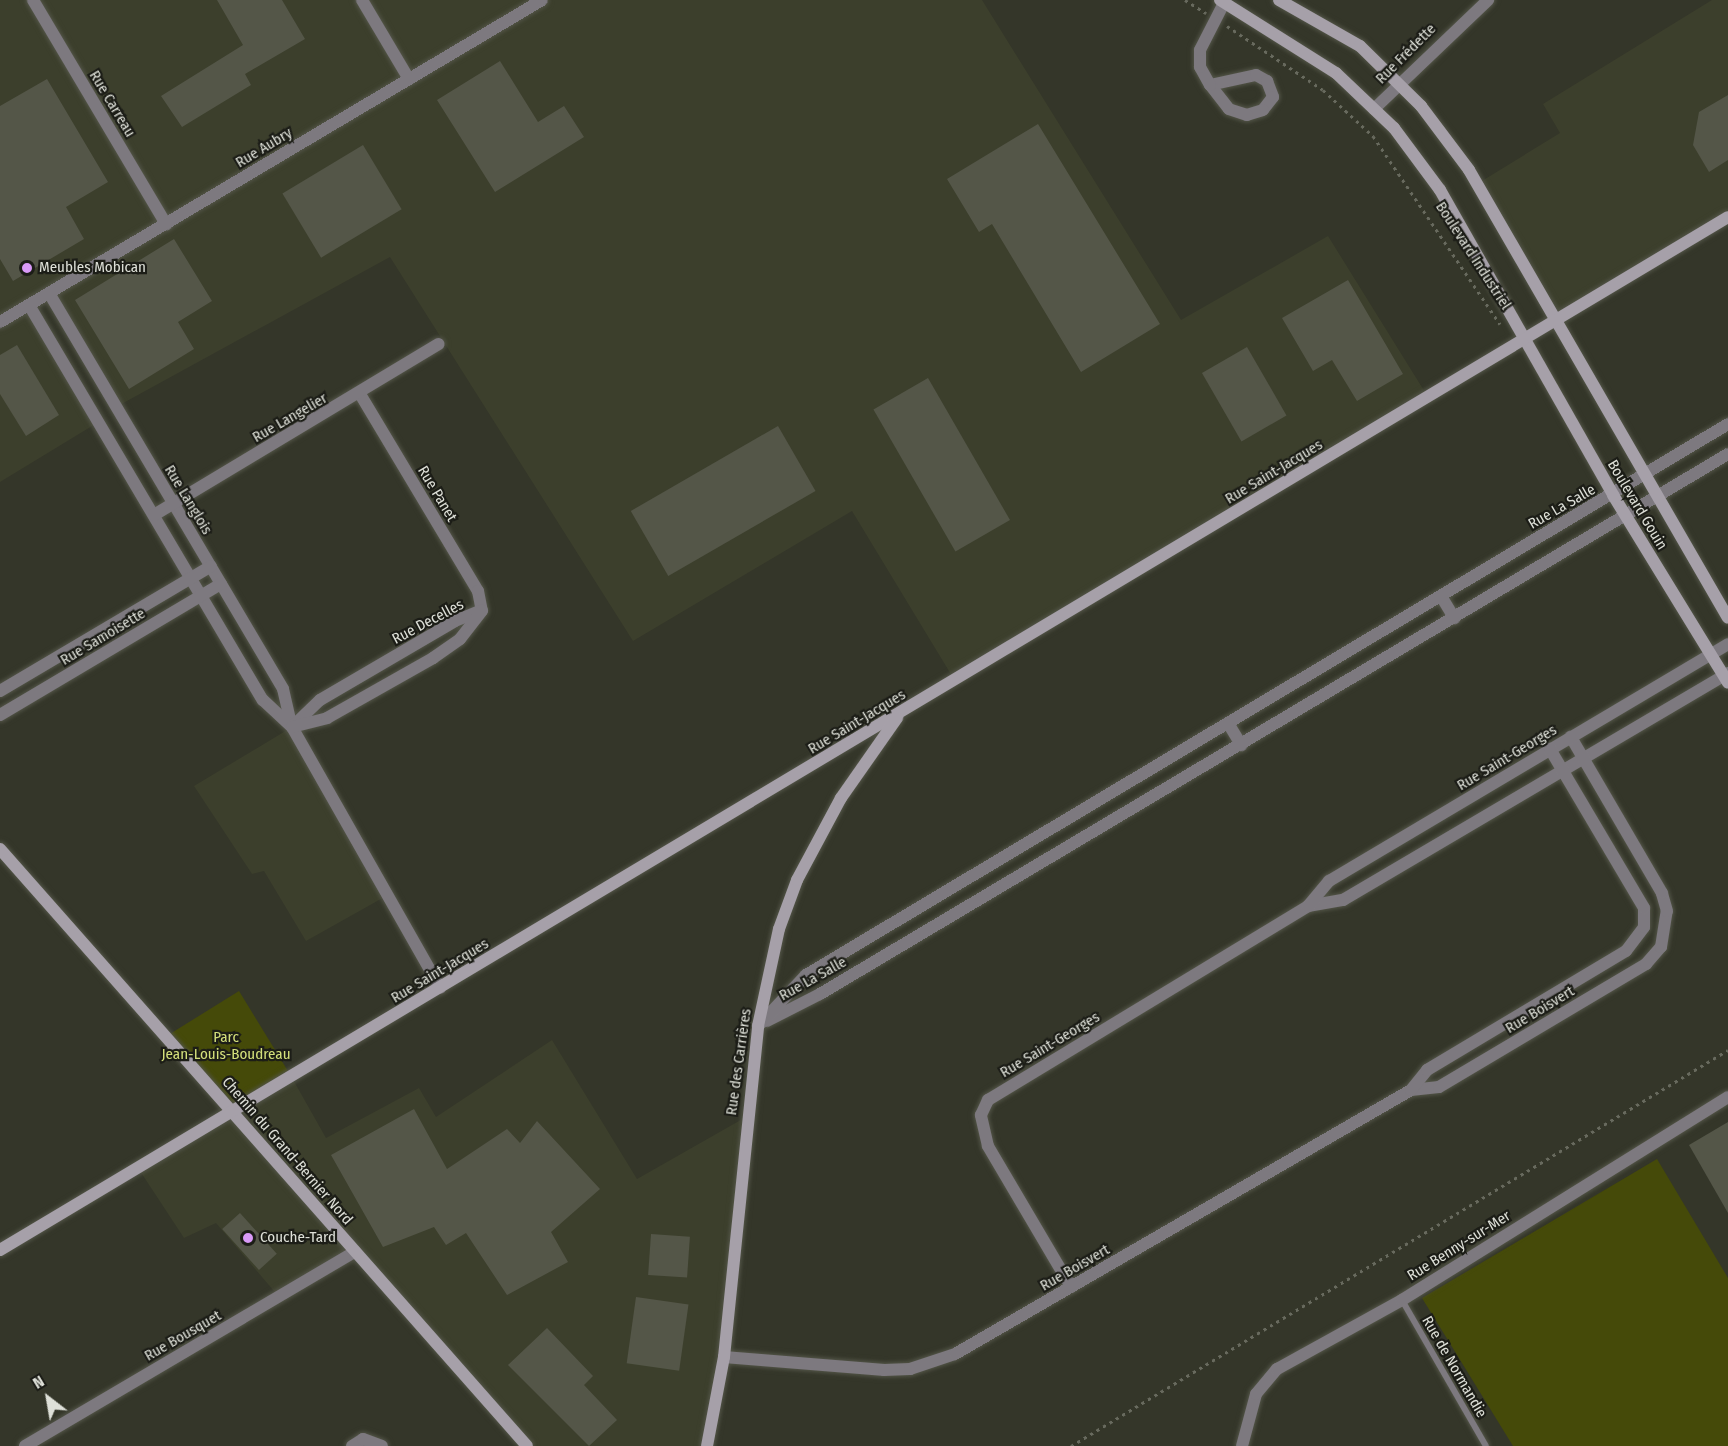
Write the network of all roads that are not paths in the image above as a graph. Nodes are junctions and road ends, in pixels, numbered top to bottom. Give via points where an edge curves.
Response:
1 (33, 0) edge
2 (362, 0) edge
3 (542, 0) edge
4 (1278, 0) edge
5 (1488, 0) edge
6 (1222, 1) edge
7 (409, 79) junction
8 (1397, 82) junction
9 (1210, 85) junction
10 (1374, 109) junction
11 (1728, 217) edge
12 (166, 224) junction
13 (49, 293) junction
14 (29, 305) junction
15 (1555, 321) junction
16 (0, 322) edge
17 (1524, 340) junction
18 (439, 344) dead end
19 (360, 394) junction
20 (1728, 424) edge
21 (1728, 454) edge
22 (1642, 475) junction
23 (1613, 495) junction
24 (1655, 497) junction
25 (172, 504) junction
26 (154, 515) junction
27 (1626, 517) junction
28 (211, 566) junction
29 (190, 578) junction
30 (221, 584) junction
31 (201, 596) junction
32 (1441, 596) junction
33 (482, 611) junction
34 (1454, 618) junction
35 (1728, 618) edge
36 (1728, 644) edge
37 (1711, 655) junction
38 (1726, 677) edge
39 (0, 691) edge
40 (900, 714) junction
41 (0, 715) edge
42 (1228, 723) junction
43 (292, 727) junction
44 (1571, 737) junction
45 (1241, 745) junction
46 (1550, 749) junction
47 (1583, 760) junction
48 (1563, 771) junction
49 (0, 849) edge
50 (1010, 856) junction
51 (1020, 874) junction
52 (1308, 906) junction
53 (1644, 927) junction
54 (1664, 929) junction
55 (440, 988) junction
56 (758, 1026) junction
57 (1411, 1090) junction
58 (1728, 1097) edge
59 (232, 1112) junction
60 (0, 1250) edge
61 (355, 1252) junction
62 (1071, 1287) junction
63 (1402, 1300) junction
64 (724, 1357) junction
65 (26, 1446) edge
66 (352, 1446) edge
67 (382, 1446) edge
68 (526, 1446) edge
69 (707, 1446) edge
70 (1242, 1446) edge
71 (1486, 1446) edge

1 - 12 street, Rue Carreau
2 - 7 street
3 - 7 street, Rue Aubry
4 - 8 street via 1360,46
5 - 8 street, Rue Frédette
6 - 9 street via 1200,50 1200,67
6 - 10 street, Boulevard Industriel via 1336,73
7 - 12 street, Rue Aubry
8 - 10 street, Rue Frédette
8 - 15 street via 1421,106 1469,170
9 - 9 street via 1229,109 1247,115 1263,110 1273,97 1267,81 1256,75
10 - 17 street, Boulevard Industriel via 1440,190
11 - 15 street, Rue Saint-Jacques
12 - 13 street, Rue Aubry
13 - 14 street, Rue Aubry
13 - 25 street, Rue Langlois
14 - 16 street, Rue Aubry
14 - 26 street, Rue Langlois via 60,364
15 - 17 street, Rue Saint-Jacques
15 - 22 street, Boulevard Gouin
17 - 23 street, Boulevard Gouin
17 - 40 street, Rue Saint-Jacques
18 - 19 street, Rue Langelier
19 - 25 street, Rue Langelier
19 - 33 street, Rue Panet via 478,591
20 - 22 street, Rue La Salle
21 - 24 street, Rue La Salle
22 - 23 street, Rue La Salle
22 - 24 street, Boulevard Gouin
23 - 27 street, Boulevard Gouin
23 - 32 street, Rue La Salle
24 - 27 street, Rue La Salle
24 - 35 street, Boulevard Gouin
25 - 26 street, Rue Langelier
25 - 28 street, Rue Langlois
26 - 29 street, Rue Langlois
27 - 34 street, Rue La Salle
27 - 37 street, Boulevard Gouin
28 - 29 street, Rue Samoisette
28 - 30 street, Rue Langlois
29 - 31 street, Rue Langlois
29 - 39 street, Rue Samoisette
30 - 31 street, Rue Samoisette
30 - 43 street, Rue Langlois via 284,689
31 - 41 street, Rue Samoisette
31 - 43 street, Rue Langlois via 263,700
32 - 34 street
32 - 42 street, Rue La Salle
33 - 43 street, Rue Decelles via 455,621 320,700
33 - 43 street, Rue Decelles via 460,639 433,657 327,718
34 - 45 street, Rue La Salle
36 - 37 street, Rue Saint-Georges
37 - 38 street, Boulevard Gouin
37 - 44 street, Rue Saint-Georges
38 - 47 street, Rue Saint-Georges
40 - 55 street, Rue Saint-Jacques
40 - 56 street, Rue des Carrières via 841,798 797,880 779,929
42 - 45 street
42 - 50 street, Rue La Salle
43 - 55 street, Rue Langlois
44 - 46 street, Rue Saint-Georges
44 - 47 street, Rue Boisvert
45 - 51 street, Rue La Salle
46 - 48 street
46 - 52 street, Rue Saint-Georges via 1329,881
47 - 48 street, Rue Saint-Georges
47 - 54 street, Rue Boisvert via 1662,892 1668,911
48 - 52 street, Rue Saint-Georges via 1343,900
48 - 53 street via 1625,870 1644,908
49 - 59 street, Chemin du Grand-Bernier Nord
50 - 51 street
50 - 56 street, Rue La Salle via 806,975
51 - 56 street, Rue La Salle via 820,994
52 - 62 street, Rue Saint-Georges via 988,1100 981,1115 988,1146
53 - 54 street
53 - 57 street, Rue Boisvert via 1626,951 1427,1070
54 - 57 street, Rue Boisvert via 1661,947 1646,964 1439,1087
55 - 59 street, Rue Saint-Jacques
56 - 64 street, Rue des Carrières
57 - 62 street, Rue Boisvert
58 - 63 street, Rue Benny-sur-Mer
59 - 60 street, Rue Saint-Jacques
59 - 61 street, Chemin du Grand-Bernier Nord
61 - 65 street, Rue Bousquet
61 - 68 street, Chemin du Grand-Bernier Nord
62 - 64 street, Rue Boisvert via 955,1354 910,1369
63 - 70 street, Rue Benny-sur-Mer via 1277,1369 1256,1394
63 - 71 lane, Rue de Normandie
64 - 69 street, Rue des Carrières
66 - 67 street via 363,1439

